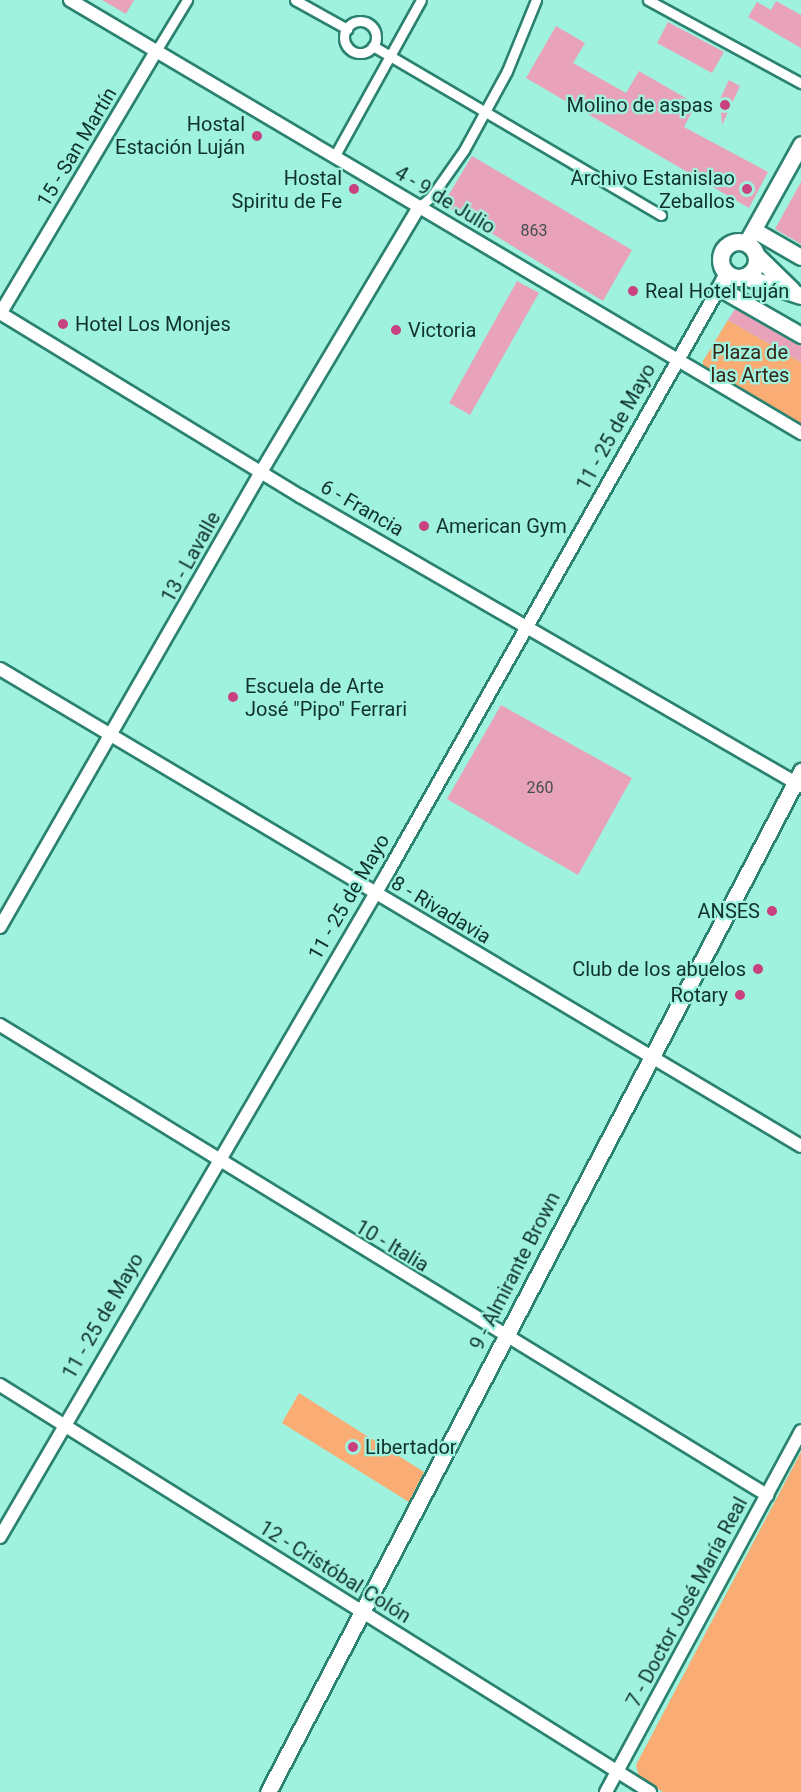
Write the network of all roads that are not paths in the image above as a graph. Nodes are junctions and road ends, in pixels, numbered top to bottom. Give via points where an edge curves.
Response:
1 (70, 0) edge
2 (187, 0) edge
3 (295, 0) edge
4 (421, 0) edge
5 (536, 0) edge
6 (648, 0) edge
7 (346, 29) junction
8 (373, 46) junction
9 (156, 51) junction
10 (390, 56) junction
11 (801, 83) edge
12 (485, 111) junction
13 (801, 144) edge
14 (334, 157) junction
15 (419, 207) junction
16 (661, 215) dead end
17 (752, 243) junction
18 (801, 257) edge
19 (727, 273) junction
20 (745, 276) junction
21 (719, 288) junction
22 (798, 294) edge
23 (0, 314) edge
24 (801, 335) edge
25 (677, 361) junction
26 (801, 433) edge
27 (261, 472) junction
28 (529, 626) junction
29 (0, 669) edge
30 (112, 736) junction
31 (799, 780) edge
32 (376, 893) junction
33 (0, 927) edge
34 (0, 1025) edge
35 (650, 1056) junction
36 (801, 1146) edge
37 (217, 1162) junction
38 (504, 1337) junction
39 (0, 1385) edge
40 (64, 1425) junction
41 (801, 1431) edge
42 (767, 1495) junction
43 (0, 1537) edge
44 (362, 1611) junction
45 (617, 1772) junction
46 (268, 1792) edge
47 (606, 1792) edge
48 (650, 1792) edge

1 - 9 street, 4 - 9 de Julio
2 - 9 street, 15 - San Martín
3 - 7 street
4 - 10 street
5 - 12 street via 507,71
6 - 11 street
7 - 8 street via 345,41 351,50 361,53
7 - 8 street via 357,22 368,23 376,35
8 - 10 street
9 - 14 street, 4 - 9 de Julio
9 - 23 street, 15 - San Martín
10 - 12 street
10 - 14 street
12 - 15 street via 448,175
12 - 16 street
13 - 17 street
14 - 15 street, 4 - 9 de Julio
15 - 25 street, 4 - 9 de Julio
15 - 27 street, 13 - Lavalle
17 - 18 street
17 - 19 main road via 734,243 724,250 722,262
17 - 20 main road via 752,272
17 - 22 main road
19 - 20 main road
19 - 21 street, 11 - 25 de Mayo
20 - 22 main road
21 - 24 street
21 - 25 street, 11 - 25 de Mayo
23 - 27 street, 6 - Francia
25 - 26 street, 4 - 9 de Julio
25 - 28 street, 11 - 25 de Mayo
27 - 28 street, 6 - Francia
27 - 30 street, 13 - Lavalle
28 - 31 street, 6 - Francia
28 - 32 street, 11 - 25 de Mayo
29 - 30 street, 8 - Rivadavia
30 - 32 street, 8 - Rivadavia
30 - 33 street, 13 - Lavalle
31 - 35 street, 9 - Almirante Brown
32 - 35 street, 8 - Rivadavia
32 - 37 street, 11 - 25 de Mayo
34 - 37 street, 10 - Italia
35 - 36 street, 8 - Rivadavia
35 - 38 street, 9 - Almirante Brown
37 - 38 street, 10 - Italia
37 - 40 street, 11 - 25 de Mayo
38 - 42 street, 10 - Italia
38 - 44 street, 9 - Almirante Brown
39 - 40 street, 12 - Cristóbal Colón
40 - 43 street, 11 - 25 de Mayo
40 - 44 street, 12 - Cristóbal Colón
41 - 42 street, 7 - Doctor José María Real
42 - 45 street, 7 - Doctor José María Real
44 - 45 street, 12 - Cristóbal Colón
44 - 46 street, 9 - Almirante Brown
45 - 47 street, 7 - Doctor José María Real
45 - 48 street, 12 - Cristóbal Colón

